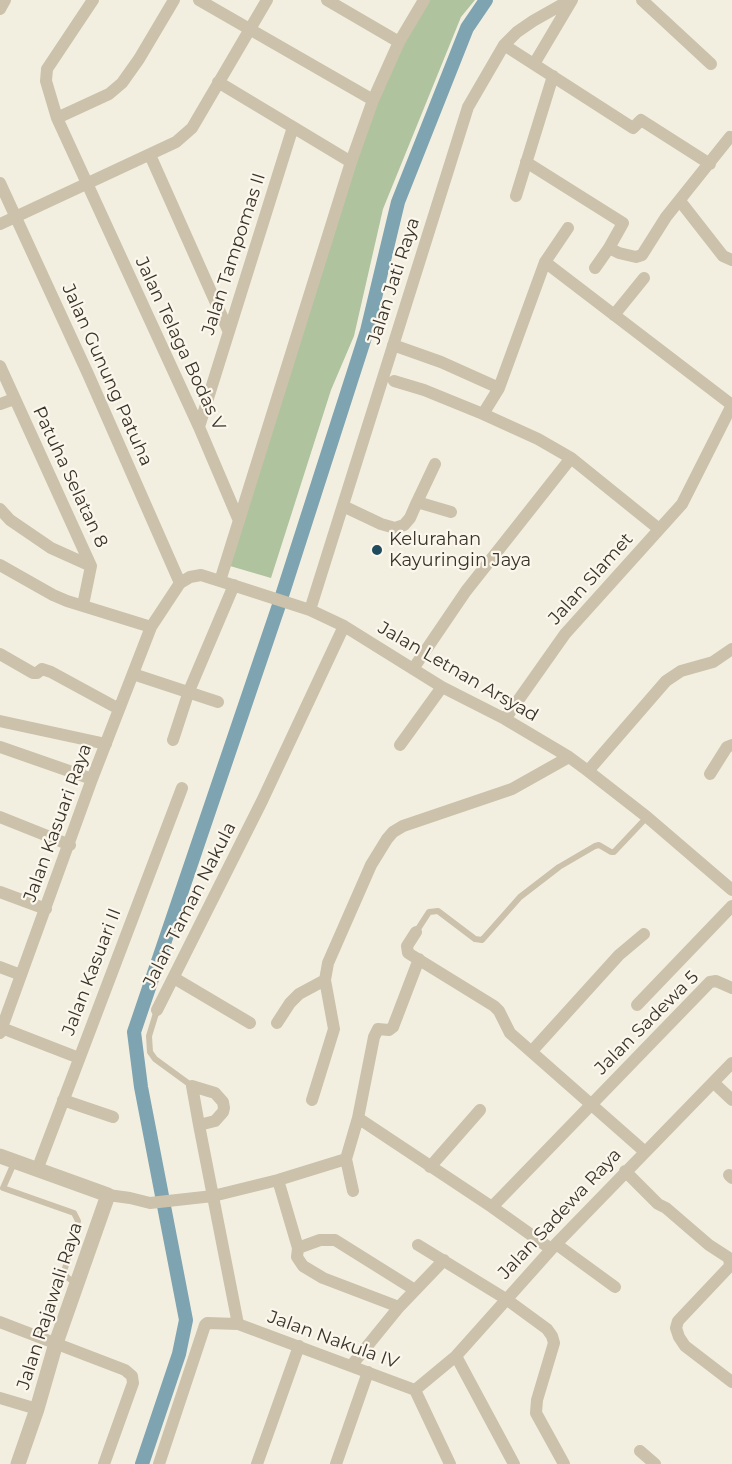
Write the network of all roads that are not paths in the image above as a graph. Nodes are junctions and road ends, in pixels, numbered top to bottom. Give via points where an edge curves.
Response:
1 (5, 0) edge
2 (93, 0) edge
3 (174, 0) edge
4 (199, 0) edge
5 (267, 0) edge
6 (327, 0) edge
7 (424, 0) edge
8 (571, 0) edge
9 (642, 0) edge
10 (0, 9) edge
11 (249, 29) junction
12 (399, 42) junction
13 (504, 45) junction
14 (534, 64) junction
15 (711, 64) dead end
16 (554, 76) junction
17 (218, 82) junction
18 (373, 100) junction
19 (57, 118) junction
20 (293, 127) junction
21 (732, 138) edge
22 (150, 155) junction
23 (351, 162) junction
24 (526, 162) junction
25 (710, 164) junction
26 (0, 183) edge
27 (87, 183) junction
28 (516, 196) dead end
29 (680, 201) junction
30 (16, 217) junction
31 (0, 224) edge
32 (568, 228) dead end
33 (609, 248) junction
34 (732, 260) edge
35 (545, 262) junction
36 (595, 268) dead end
37 (644, 278) dead end
38 (614, 315) junction
39 (228, 330) junction
40 (393, 345) junction
41 (0, 366) edge
42 (394, 381) dead end
43 (499, 388) junction
44 (14, 399) junction
45 (0, 404) edge
46 (483, 414) junction
47 (199, 427) junction
48 (571, 458) junction
49 (435, 464) dead end
50 (417, 502) junction
51 (343, 506) junction
52 (0, 509) edge
53 (451, 512) dead end
54 (239, 521) junction
55 (659, 530) junction
56 (0, 565) edge
57 (91, 566) junction
58 (220, 581) junction
59 (180, 583) junction
60 (234, 585) junction
61 (83, 605) junction
62 (304, 608) junction
63 (151, 627) junction
64 (344, 627) junction
65 (732, 649) edge
66 (0, 654) edge
67 (412, 669) junction
68 (133, 674) junction
69 (442, 687) junction
70 (189, 691) junction
71 (218, 702) dead end
72 (119, 709) junction
73 (505, 719) junction
74 (0, 721) edge
75 (173, 740) dead end
76 (106, 744) junction
77 (400, 745) dead end
78 (732, 745) edge
79 (0, 747) edge
80 (568, 757) junction
81 (588, 771) junction
82 (710, 774) dead end
83 (92, 779) junction
84 (182, 788) dead end
85 (0, 817) edge
86 (646, 817) junction
87 (70, 844) junction
88 (732, 890) edge
89 (0, 892) edge
90 (732, 906) edge
91 (46, 909) junction
92 (416, 932) joint
93 (644, 934) dead end
94 (419, 959) junction
95 (0, 967) edge
96 (21, 975) junction
97 (174, 978) junction
98 (325, 980) junction
99 (732, 988) edge
100 (637, 1005) dead end
101 (157, 1010) joint
102 (250, 1023) dead end
103 (277, 1023) dead end
104 (1, 1030) edge
105 (532, 1051) junction
106 (79, 1058) junction
107 (732, 1063) edge
108 (714, 1083) junction
109 (192, 1086) junction
110 (63, 1100) junction
111 (312, 1100) dead end
112 (732, 1100) edge
113 (591, 1103) junction
114 (480, 1110) dead end
115 (113, 1117) dead end
116 (358, 1118) junction
117 (199, 1125) junction
118 (644, 1151) junction
119 (7, 1159) edge
120 (346, 1159) junction
121 (430, 1167) junction
122 (37, 1170) junction
123 (625, 1171) junction
124 (278, 1180) junction
125 (1, 1191) edge
126 (353, 1191) dead end
127 (108, 1195) junction
128 (213, 1196) junction
129 (492, 1207) junction
130 (418, 1245) dead end
131 (553, 1247) junction
132 (298, 1248) junction
133 (444, 1260) junction
134 (728, 1275) edge
135 (77, 1284) junction
136 (615, 1287) dead end
137 (415, 1290) junction
138 (506, 1299) junction
139 (399, 1307) junction
140 (0, 1322) edge
141 (238, 1324) junction
142 (56, 1343) junction
143 (299, 1346) junction
144 (456, 1356) junction
145 (351, 1366) junction
146 (368, 1372) junction
147 (732, 1382) edge
148 (415, 1390) junction
149 (0, 1398) edge
150 (37, 1409) junction
151 (640, 1451) dead end
152 (18, 1464) edge
153 (104, 1464) edge
154 (159, 1464) edge
155 (257, 1464) edge
156 (336, 1464) edge
157 (450, 1464) edge
158 (514, 1464) edge
159 (564, 1464) edge
160 (655, 1464) edge

1 - 10 street
2 - 19 street, Jalan Telaga Bodas V via 46,72
3 - 19 street via 122,83 109,94
4 - 11 street
5 - 11 street
6 - 12 street
7 - 12 street
8 - 13 street, Jalan Jati Raya via 516,32
8 - 14 street
9 - 15 street
11 - 17 street
11 - 18 street
12 - 18 street
13 - 14 street
13 - 40 street, Jalan Jati Raya via 468,107
14 - 16 street
16 - 24 street
16 - 25 street via 633,128 641,120
17 - 20 street
17 - 22 street via 192,128 177,142
18 - 23 street
19 - 27 street, Jalan Telaga Bodas V
20 - 23 street
20 - 39 street, Jalan Tampomas II
21 - 25 street
22 - 27 street
22 - 39 street
23 - 54 street
24 - 28 street
24 - 33 street via 623,223
25 - 29 street
26 - 30 street, Jalan Gunung Patuha
27 - 30 street
27 - 47 street, Jalan Telaga Bodas V
29 - 33 street via 642,255 634,257
29 - 34 street via 723,256
30 - 31 street
30 - 59 street, Jalan Gunung Patuha
32 - 35 street
33 - 36 street
35 - 38 street
35 - 43 street
37 - 38 street
38 - 55 street, Jalan Slamet via 732,405 682,504
39 - 47 street, Jalan Tampomas II
40 - 43 street
40 - 51 street, Jalan Jati Raya
41 - 44 street, Patuha Selatan 8
42 - 46 street
43 - 46 street
44 - 45 street
44 - 57 street, Patuha Selatan 8
46 - 48 street
47 - 54 street, Jalan Telaga Bodas V
48 - 55 street
48 - 67 street via 466,591
49 - 50 street
50 - 51 street via 410,518 395,528
50 - 53 street
51 - 62 street, Jalan Jati Raya
52 - 57 street via 51,548
54 - 58 street
55 - 73 street, Jalan Slamet via 565,634
56 - 61 street via 53,595
57 - 61 street, Patuha Selatan 8
58 - 59 street, Jalan Letnan Arsyad via 201,576
58 - 60 street, Jalan Letnan Arsyad
59 - 63 street
60 - 62 street, Jalan Letnan Arsyad
60 - 70 street
61 - 63 street
62 - 64 street, Jalan Letnan Arsyad
63 - 68 street, Jalan Kasuari Raya
64 - 67 street, Jalan Letnan Arsyad
64 - 97 street, Jalan Taman Nakula
65 - 81 street via 713,662 681,671 666,681
66 - 72 street via 33,673 42,669 51,672
67 - 69 street, Jalan Letnan Arsyad
68 - 70 street
68 - 72 street, Jalan Kasuari Raya
69 - 73 street, Jalan Letnan Arsyad
69 - 77 street
70 - 71 street
70 - 75 street
72 - 76 street, Jalan Kasuari Raya
73 - 80 street, Jalan Letnan Arsyad
74 - 76 street
76 - 83 street, Jalan Kasuari Raya
78 - 82 street
79 - 83 street
80 - 81 street, Jalan Letnan Arsyad
80 - 98 street via 512,789 393,832 371,865 328,963
81 - 86 street, Jalan Letnan Arsyad
83 - 87 street, Jalan Kasuari Raya
84 - 106 street, Jalan Kasuari II
85 - 87 street
86 - 88 street, Jalan Letnan Arsyad
86 - 92 lane via 614,852 595,846 559,867 520,897 482,940 475,939 438,910 429,912
87 - 91 street, Jalan Kasuari Raya
89 - 91 street
90 - 100 street
91 - 96 street, Jalan Kasuari Raya
92 - 94 street via 407,951
93 - 105 street
94 - 105 street via 494,1006 510,1033
94 - 116 street via 391,1029 376,1030
95 - 96 street
96 - 104 street, Jalan Kasuari Raya
97 - 101 street, Jalan Taman Nakula
97 - 102 street
98 - 103 street via 299,994
98 - 111 street via 334,1029
99 - 113 street, Jalan Sadewa 5 via 710,982
101 - 109 lane, Jalan Taman Nakula via 149,1036 150,1052
104 - 106 street
105 - 113 street
106 - 110 street, Jalan Kasuari II
107 - 108 street, Jalan Sadewa Raya
108 - 112 street
108 - 118 street, Jalan Sadewa Raya
109 - 117 street
109 - 117 street via 215,1094 223,1102 223,1112 214,1121
110 - 115 street
110 - 122 street, Jalan Kasuari II
113 - 118 street
113 - 129 street
114 - 121 street
116 - 120 street
116 - 121 street
117 - 128 street
118 - 123 street, Jalan Sadewa Raya
119 - 122 street
119 - 125 lane
120 - 124 street
120 - 126 street
121 - 129 street
122 - 127 street
123 - 131 street, Jalan Sadewa Raya
123 - 134 street via 658,1204 729,1258
124 - 128 street
124 - 132 street
125 - 135 lane via 74,1213 78,1221 64,1272
127 - 128 street via 150,1203
127 - 135 street, Jalan Rajawali Raya
128 - 141 street
129 - 131 street
130 - 133 street
131 - 136 street
131 - 138 street, Jalan Sadewa Raya
132 - 137 street via 320,1240 335,1240
132 - 139 street via 297,1257 303,1266 323,1278
133 - 137 street
133 - 138 street
134 - 147 street via 678,1321 676,1328 685,1346
135 - 142 street, Jalan Rajawali Raya
137 - 139 street
138 - 144 street, Jalan Sadewa Raya
138 - 159 street via 552,1336 554,1343 536,1413
139 - 145 street
140 - 142 street
141 - 143 street, Jalan Nakula IV
141 - 154 street, Jalan Nakula IV via 205,1325
142 - 150 street, Jalan Rajawali Raya
142 - 153 street via 132,1376 133,1383
143 - 145 street, Jalan Nakula IV
143 - 155 street
144 - 148 street, Jalan Sadewa Raya
144 - 158 street
145 - 146 street, Jalan Nakula IV
146 - 148 street, Jalan Nakula IV
146 - 156 street
148 - 157 street
149 - 150 street
150 - 152 street, Jalan Rajawali Raya
151 - 160 street

